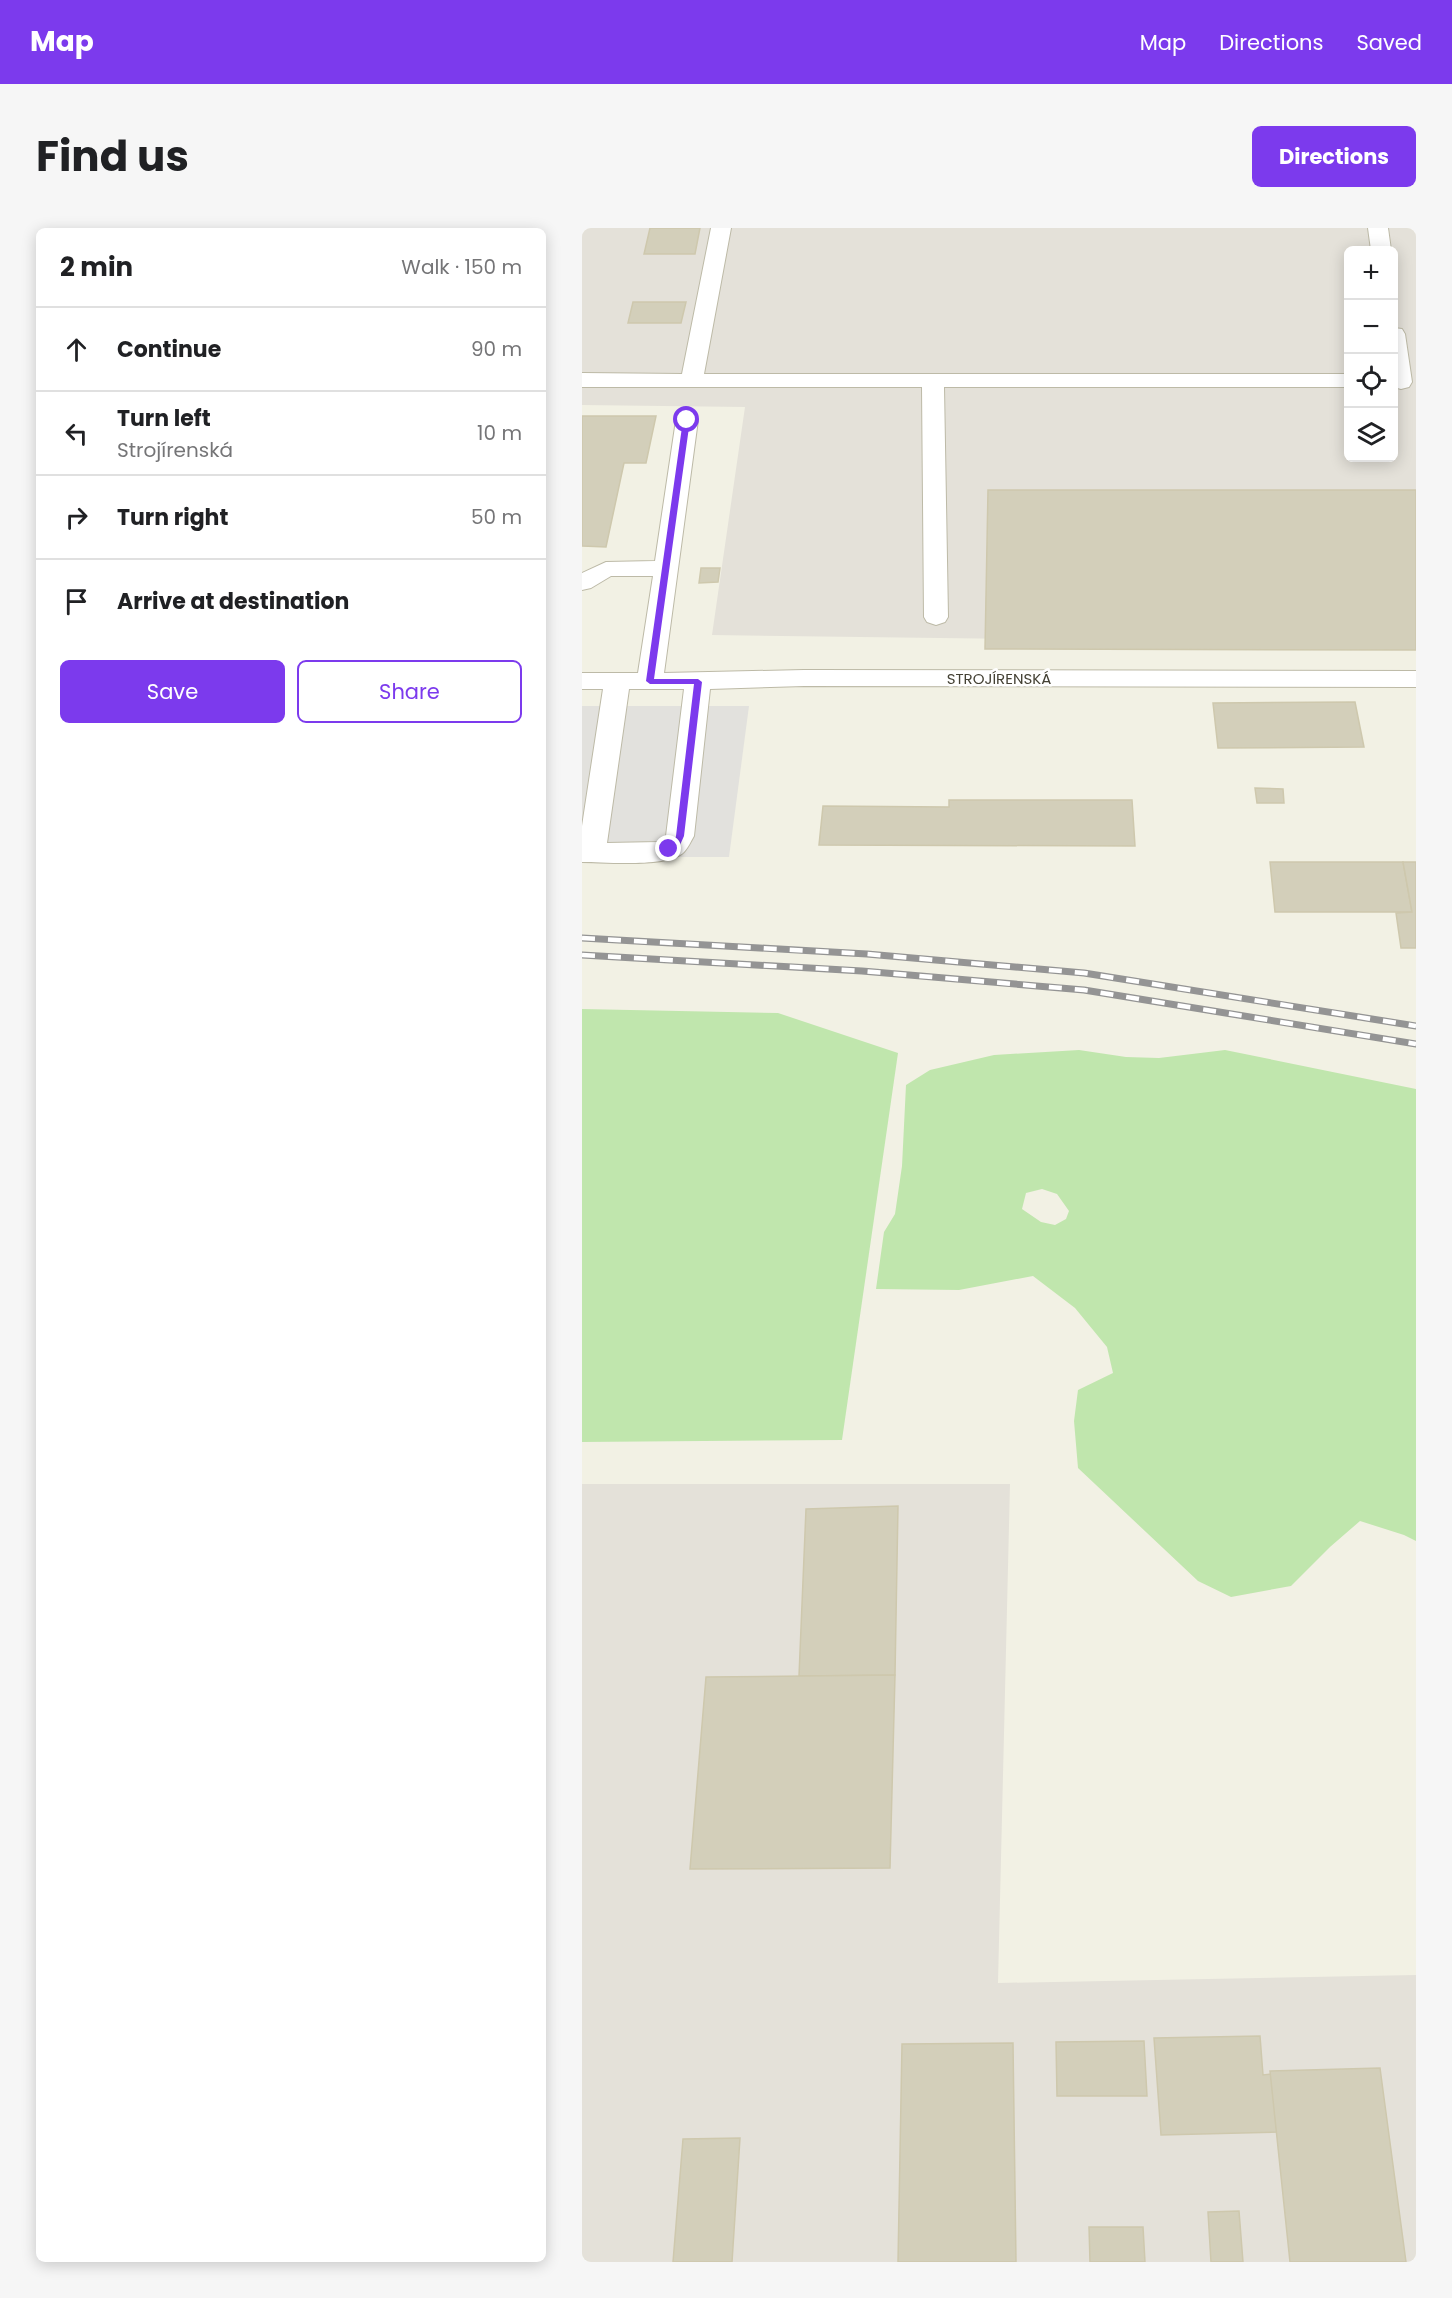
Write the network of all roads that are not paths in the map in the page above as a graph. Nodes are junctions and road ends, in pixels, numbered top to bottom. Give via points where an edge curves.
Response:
1 (721, 228) edge
2 (1378, 228) edge
3 (1380, 246) edge
4 (1398, 354) edge
5 (582, 380) edge
6 (692, 381) junction
7 (933, 381) junction
8 (1344, 381) edge
9 (1403, 382) edge
10 (687, 420) dead end
11 (666, 567) junction
12 (582, 583) edge
13 (936, 617) dead end
14 (1416, 679) edge
15 (582, 681) edge
16 (617, 681) junction
17 (650, 681) junction
18 (698, 682) junction
19 (587, 852) edge

1 - 6 street
2 - 3 street
4 - 9 street
5 - 6 street
6 - 7 street
7 - 8 street
7 - 13 street
10 - 11 street
11 - 12 street via 606,569
11 - 17 street
14 - 18 street, STROJÍRENSKÁ via 804,678
15 - 16 street, STROJÍRENSKÁ
16 - 17 street, STROJÍRENSKÁ
16 - 19 street
17 - 18 street, STROJÍRENSKÁ
18 - 19 street via 677,843 655,852

